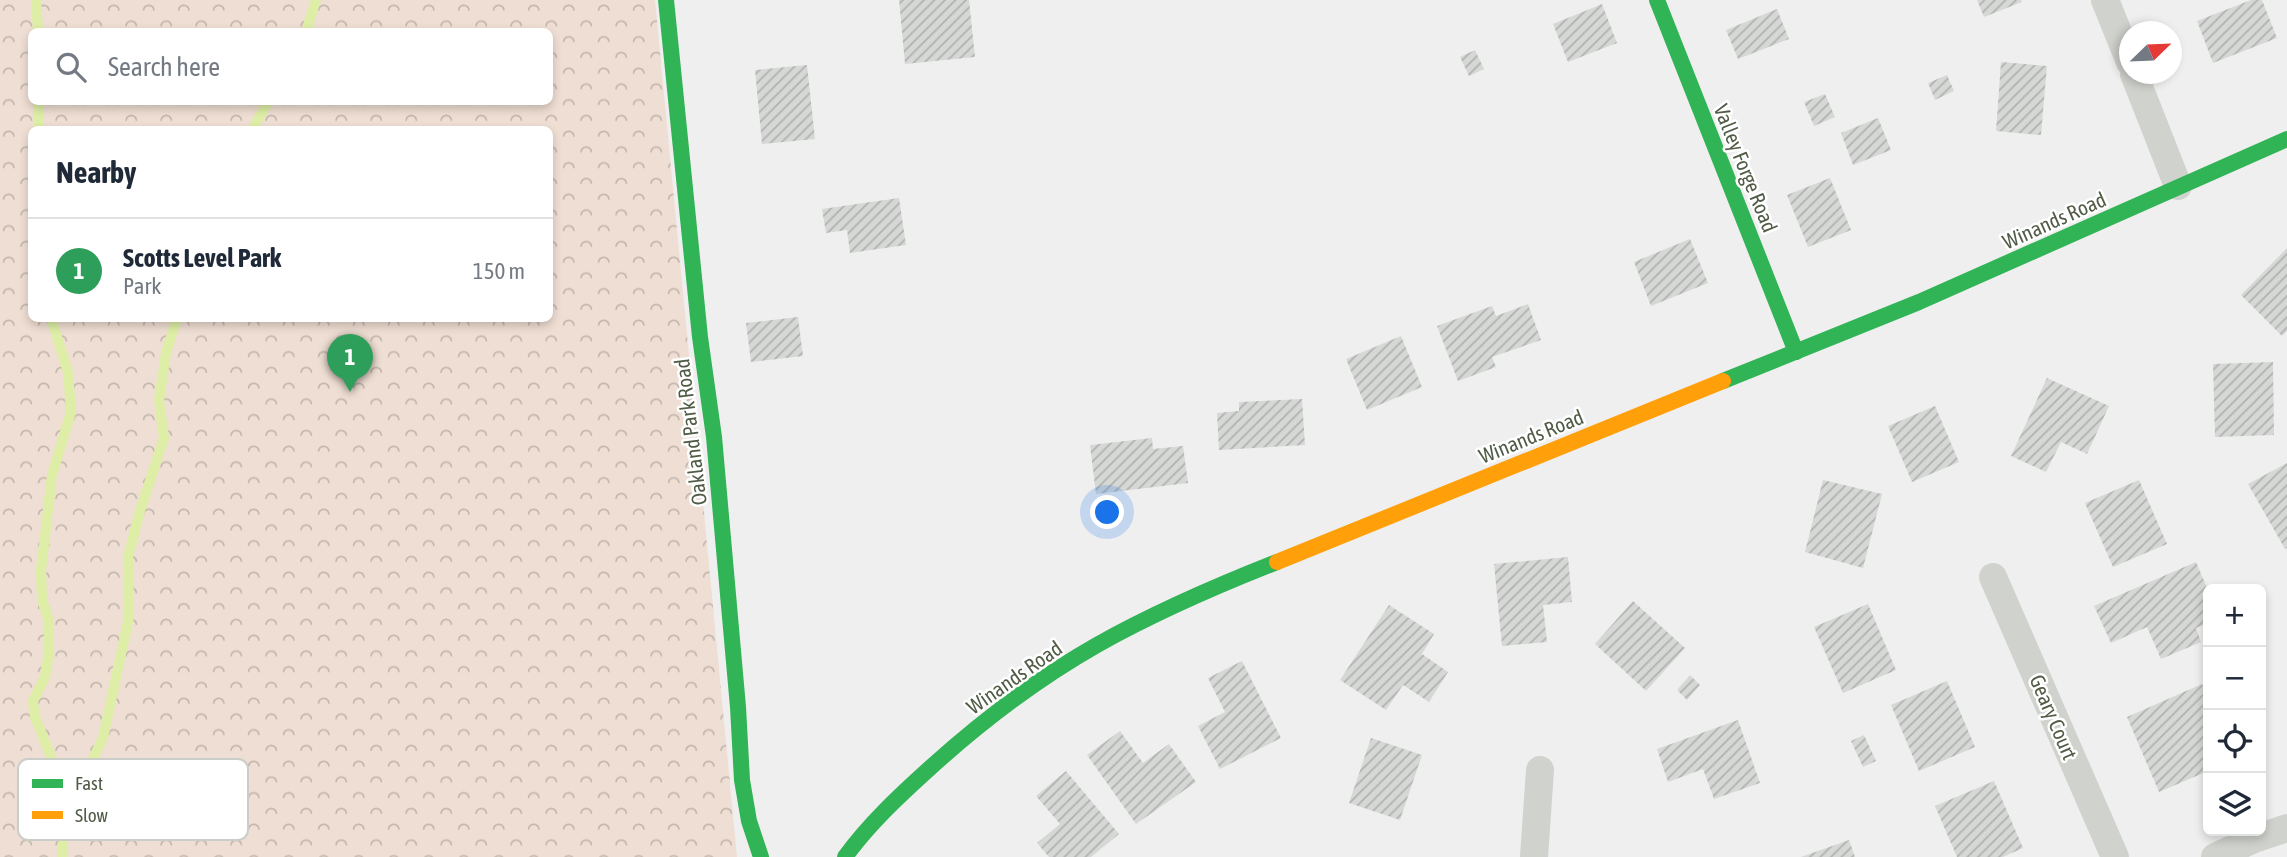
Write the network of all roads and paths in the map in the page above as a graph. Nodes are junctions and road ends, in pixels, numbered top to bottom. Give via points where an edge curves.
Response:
1 (666, 0) edge
2 (1657, 0) edge
3 (2105, 0) edge
4 (2119, 35) edge
5 (2138, 84) edge
6 (2287, 139) edge
7 (2178, 186) junction
8 (1796, 352) junction
9 (1993, 577) dead end
10 (1540, 770) dead end
11 (2287, 828) edge
12 (761, 857) edge
13 (845, 857) edge
14 (1534, 857) edge
15 (2115, 857) edge
16 (2215, 857) edge

1 - 12 street, Oakland Park Road via 714,436 742,780
2 - 8 street, Valley Forge Road
3 - 4 street
5 - 7 street
6 - 7 street, Winands Road
7 - 8 street, Winands Road via 2028,256
8 - 13 street, Winands Road via 1271,564 1098,645 1049,675 949,751 902,793
9 - 15 street, Geary Court
10 - 14 street
11 - 16 street

